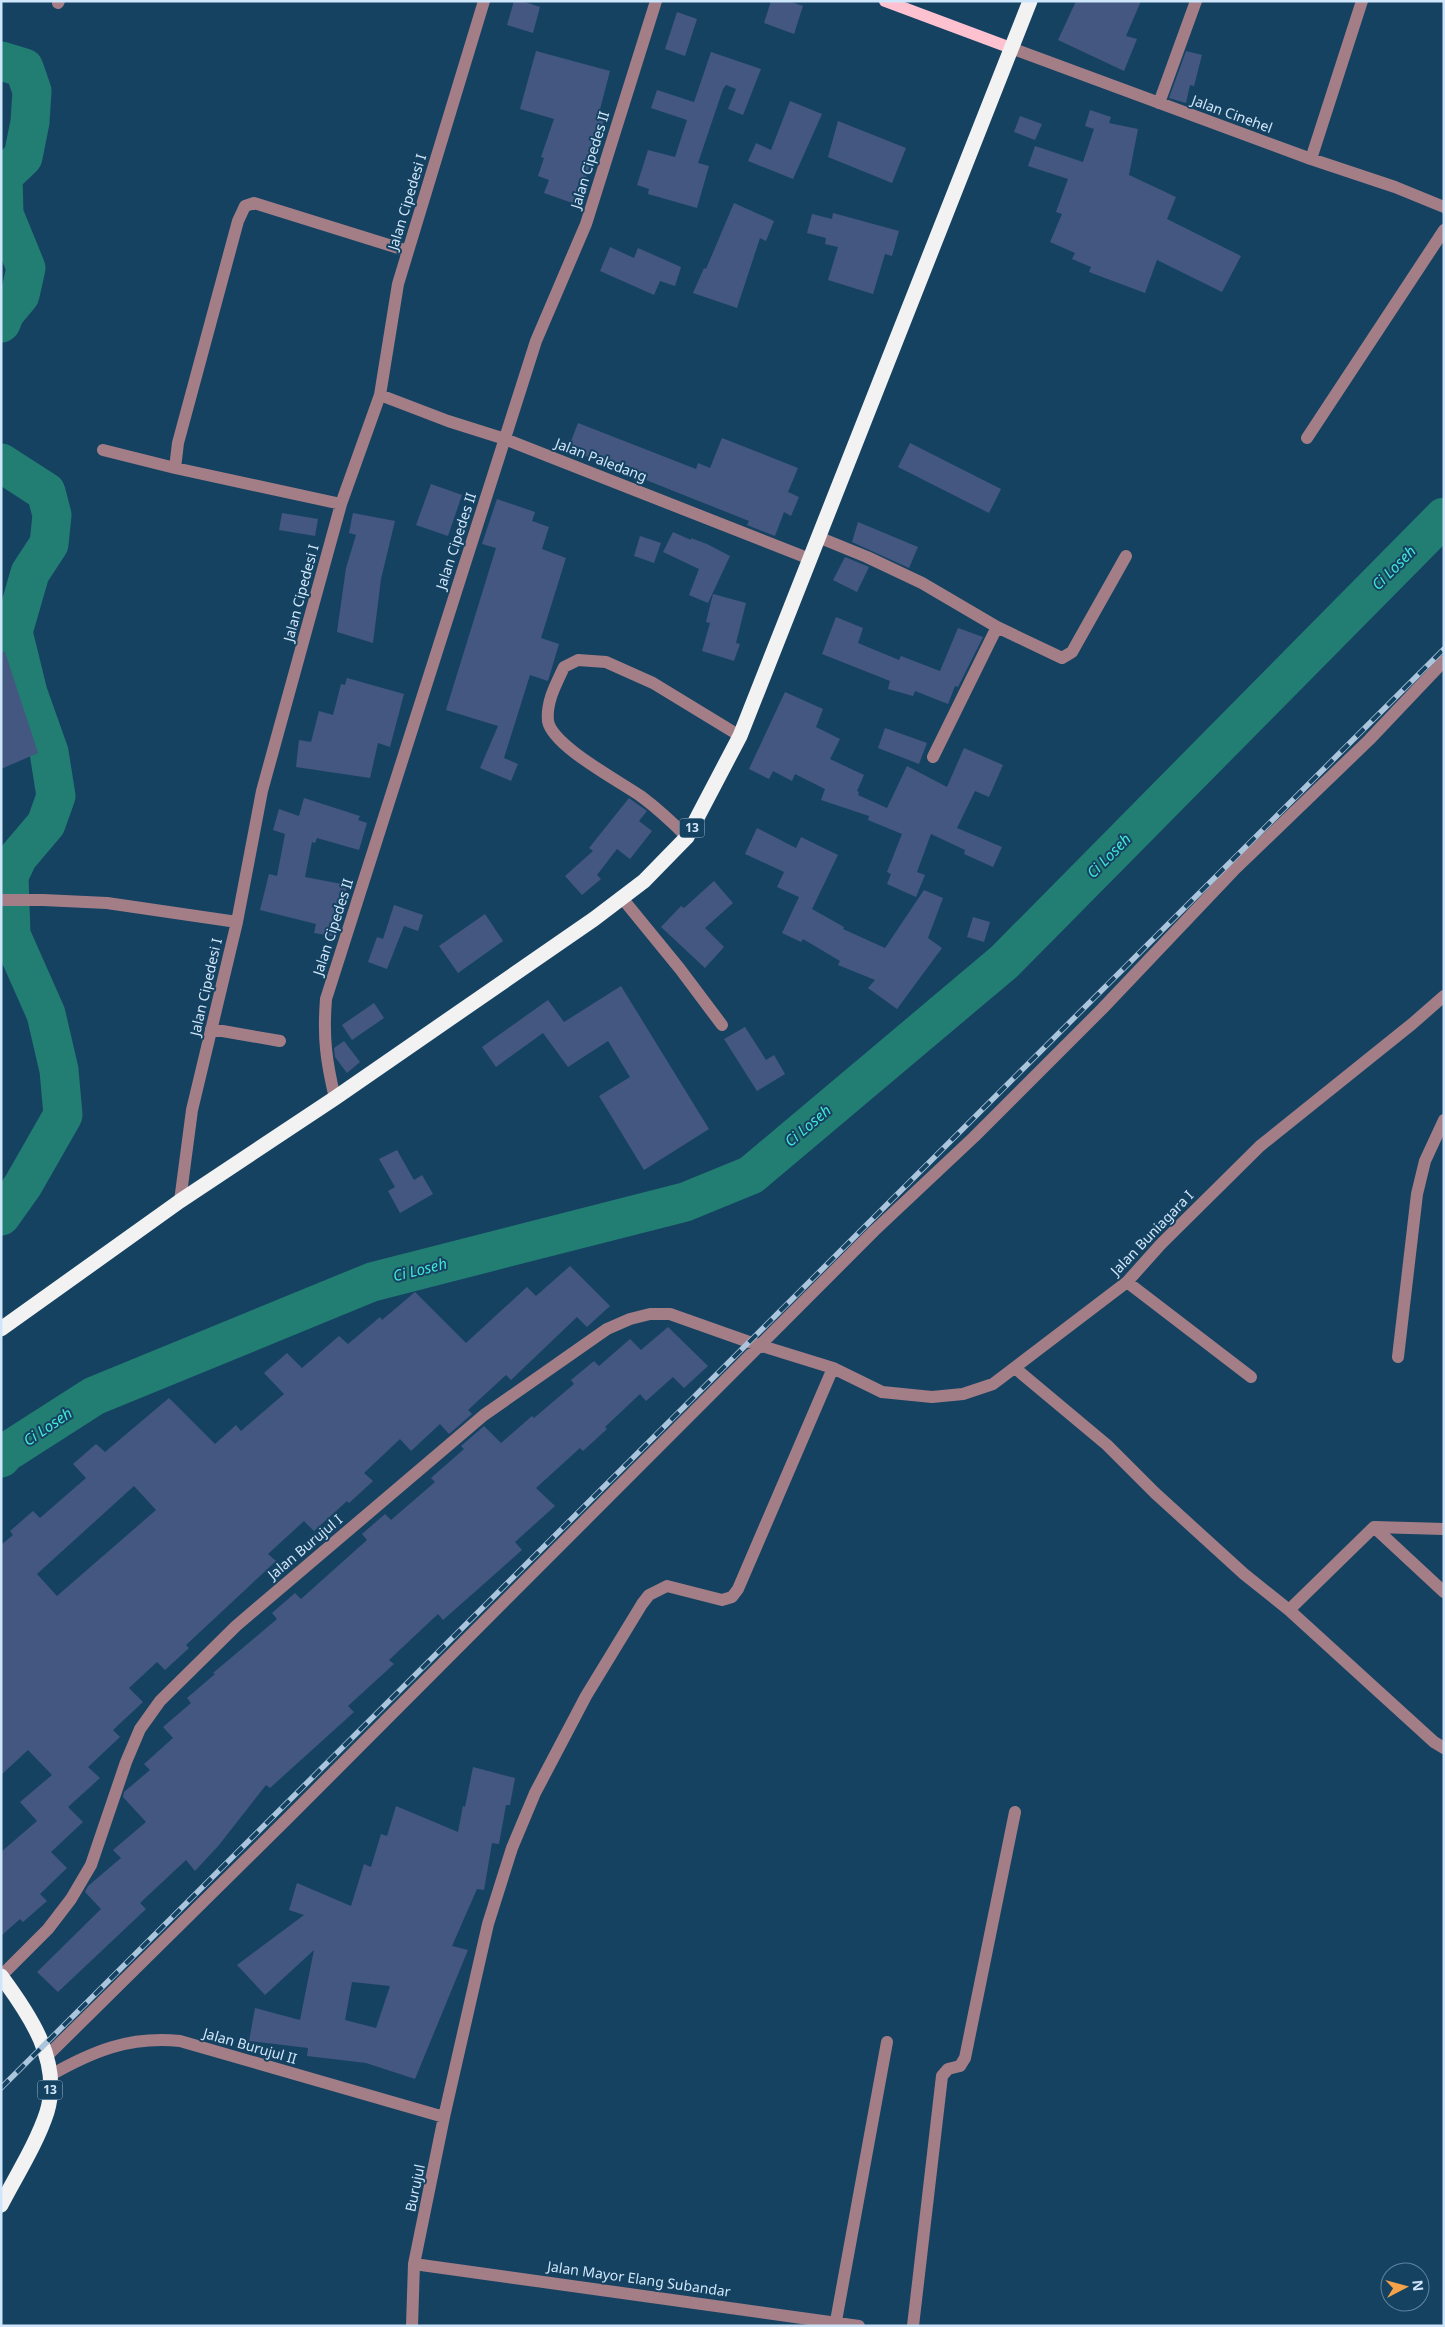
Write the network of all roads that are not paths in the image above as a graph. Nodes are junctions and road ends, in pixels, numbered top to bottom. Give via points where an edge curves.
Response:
1 (484, 1) edge
2 (656, 1) edge
3 (885, 1) edge
4 (1030, 1) edge
5 (1196, 1) edge
6 (1362, 1) edge
7 (1011, 48) junction
8 (1159, 103) junction
9 (1311, 158) junction
10 (1444, 207) edge
11 (1444, 230) edge
12 (408, 250) junction
13 (380, 395) junction
14 (1307, 438) dead end
15 (505, 439) junction
16 (102, 450) dead end
17 (174, 468) junction
18 (341, 504) junction
19 (818, 537) junction
20 (1126, 556) dead end
21 (810, 559) junction
22 (997, 627) junction
23 (1444, 661) edge
24 (740, 736) junction
25 (933, 757) dead end
26 (687, 837) junction
27 (622, 898) junction
28 (1, 900) edge
29 (237, 922) junction
30 (1444, 996) edge
31 (722, 1025) dead end
32 (211, 1029) junction
33 (280, 1041) dead end
34 (335, 1098) junction
35 (1444, 1120) edge
36 (180, 1201) junction
37 (1127, 1282) junction
38 (6, 1325) edge
39 (760, 1345) junction
40 (1398, 1356) dead end
41 (833, 1368) junction
42 (1015, 1368) junction
43 (1251, 1378) dead end
44 (1374, 1527) junction
45 (1444, 1529) edge
46 (1444, 1592) edge
47 (1289, 1610) junction
48 (1444, 1748) edge
49 (1015, 1812) dead end
50 (1, 1976) edge
51 (886, 2042) dead end
52 (46, 2057) junction
53 (49, 2076) junction
54 (444, 2118) junction
55 (1, 2205) edge
56 (414, 2264) junction
57 (836, 2321) junction
58 (412, 2326) edge
59 (859, 2326) edge
60 (913, 2326) edge

1 - 12 street, Jalan Cipedesi I
2 - 15 street, Jalan Cipedes II via 586,224 536,341
3 - 7 main road
4 - 7 highway, 13
5 - 8 street
6 - 9 street
7 - 8 street, Jalan Cinehel
7 - 19 highway, 13
8 - 9 street, Jalan Cinehel
9 - 10 street, Jalan Cinehel
11 - 14 street
12 - 13 street, Jalan Cipedesi I via 398,284
12 - 17 street via 254,203 245,206 238,220 193,384
13 - 15 street, Jalan Paledang via 448,422
13 - 18 street, Jalan Cipedesi I
15 - 21 street, Jalan Paledang
15 - 34 street, Jalan Cipedes II via 326,999 323,1034
16 - 17 street
17 - 18 street
18 - 29 street, Jalan Cipedesi I via 262,791
19 - 21 highway, 13
19 - 22 street via 922,583
20 - 22 street via 1068,656 1058,656
21 - 24 highway, 13
22 - 25 street
23 - 39 street via 1369,740 1266,838 1102,1009
24 - 26 highway, 13
24 - 26 street via 653,684 606,662 578,660 564,667 548,705 548,722 553,732 567,747 665,815
26 - 27 highway, 13
27 - 31 street
27 - 34 highway, 13
28 - 29 street via 107,903
29 - 32 street, Jalan Cipedesi I
30 - 37 street, Jalan Buniagara I via 1260,1146
32 - 33 street
32 - 36 street, Jalan Cipedesi I via 192,1110
34 - 36 highway, 13
35 - 40 street via 1426,1161 1417,1194
36 - 38 highway, 13
37 - 42 street, Jalan Buniagara I
37 - 43 street
39 - 41 street, Jalan Buniagara I
39 - 50 street, Jalan Burujul I via 670,1314 630,1319 607,1330 484,1415 236,1626 160,1701 140,1729 126,1762 91,1865 54,1921
39 - 52 street
41 - 42 street, Jalan Buniagara I via 882,1392 932,1397 963,1394 993,1384
41 - 54 street, Burujul via 738,1589 732,1597 722,1600 666,1586 648,1595 586,1696 535,1793 512,1848 488,1924
42 - 47 street via 1107,1445 1244,1574
44 - 45 street
44 - 46 street
44 - 47 street
47 - 48 street
49 - 60 street via 965,2058 960,2066 948,2069 942,2076
50 - 52 highway, 13 via 34,2024
51 - 57 street
52 - 53 highway, 13
53 - 54 street, Jalan Burujul II via 98,2051 125,2043 155,2039 180,2041
53 - 55 highway, 13 via 47,2111
54 - 56 street, Burujul
56 - 57 street, Jalan Mayor Elang Subandar
56 - 58 street, Burujul
57 - 59 street, Jalan Mayor Elang Subandar

